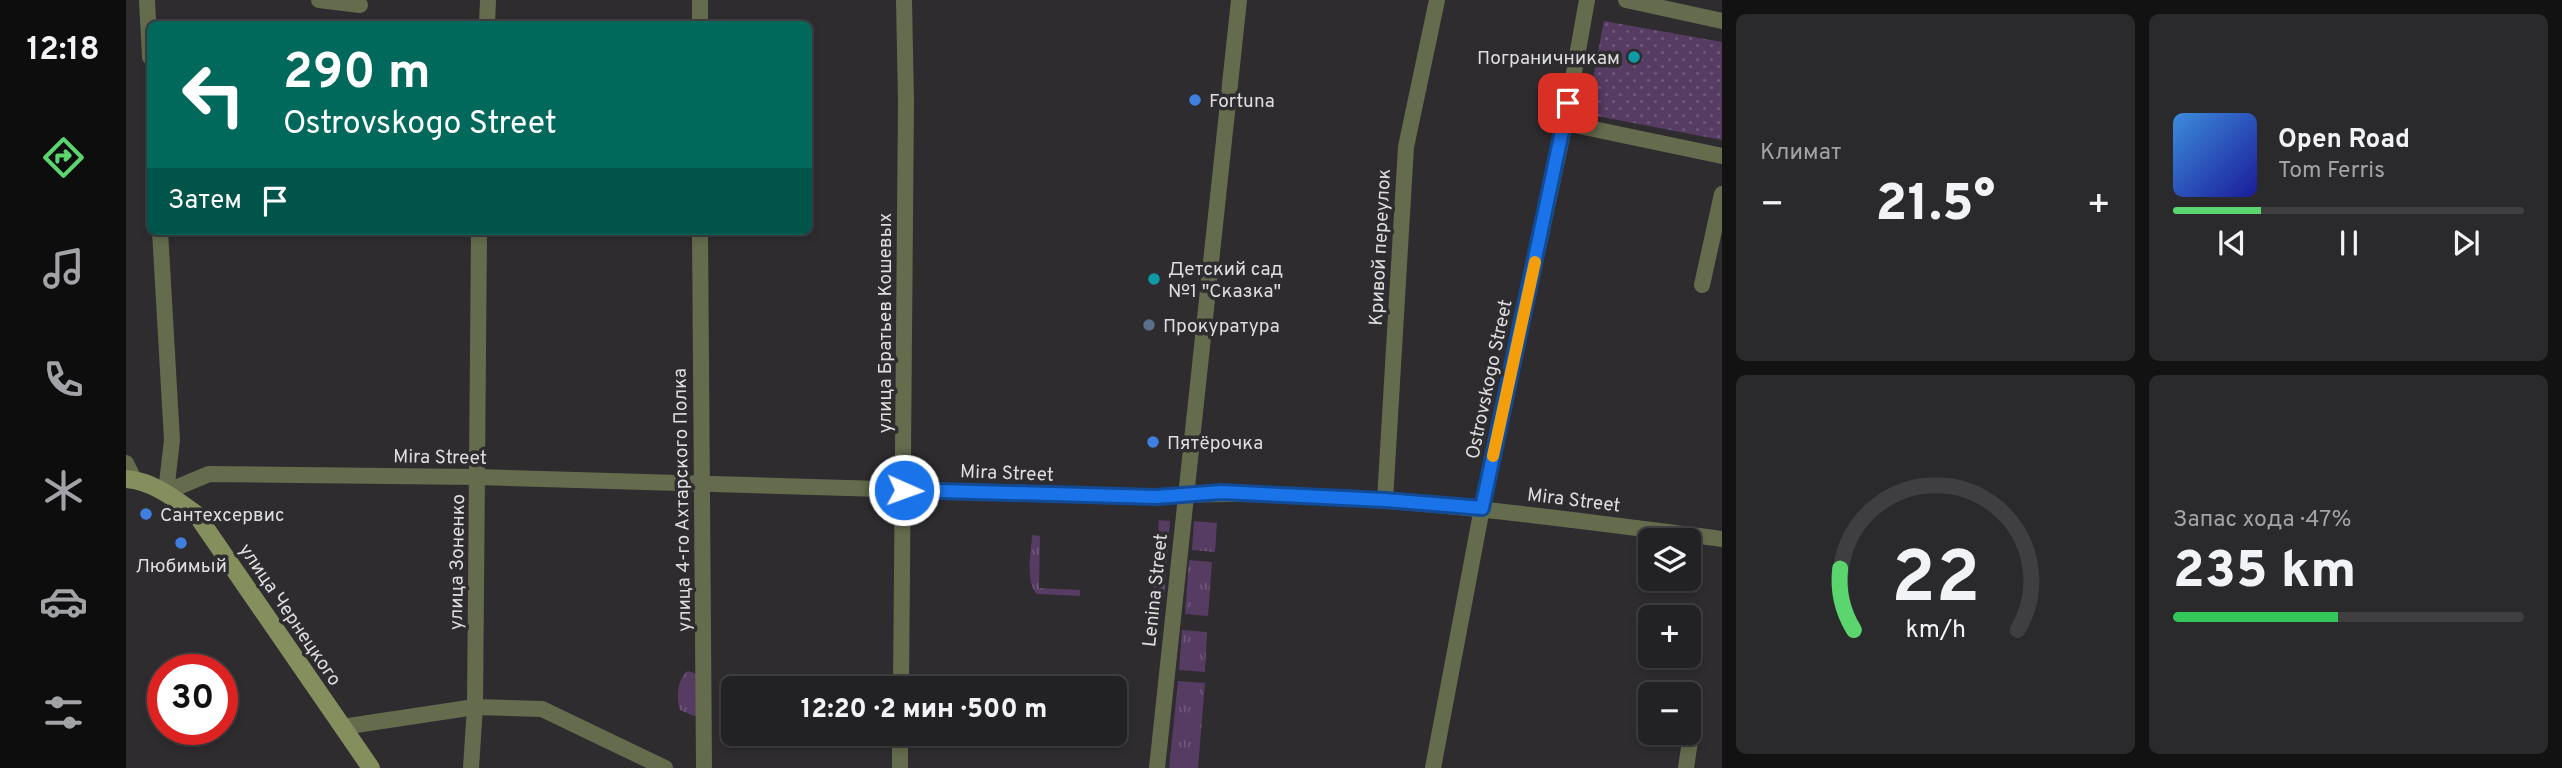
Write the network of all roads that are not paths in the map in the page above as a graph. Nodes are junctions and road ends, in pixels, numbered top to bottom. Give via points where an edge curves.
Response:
1 (147, 0) edge
2 (319, 0) edge
3 (488, 0) edge
4 (700, 0) edge
5 (904, 0) edge
6 (1239, 0) edge
7 (1437, 0) edge
8 (1587, 0) edge
9 (1626, 0) edge
10 (360, 5) dead end
11 (148, 21) edge
12 (486, 21) edge
13 (700, 21) edge
14 (1722, 21) edge
15 (1564, 123) junction
16 (1722, 156) edge
17 (1722, 194) edge
18 (160, 235) edge
19 (479, 235) edge
20 (701, 235) edge
21 (1702, 285) dead end
22 (129, 474) edge
23 (477, 477) junction
24 (701, 484) junction
25 (904, 490) junction
26 (166, 492) junction
27 (1185, 494) junction
28 (1385, 500) junction
29 (1482, 508) junction
30 (1722, 539) edge
31 (901, 676) edge
32 (475, 707) junction
33 (342, 727) junction
34 (1689, 745) edge
35 (901, 746) edge
36 (371, 768) edge
37 (471, 768) edge
38 (666, 768) edge
39 (704, 768) edge
40 (900, 768) edge
41 (1157, 768) edge
42 (1433, 768) edge
43 (1686, 768) edge

1 - 11 street
2 - 10 street
3 - 12 street
4 - 13 street
5 - 25 street, улица Братьев Кошевых
6 - 27 street, Lenina Street
7 - 28 street, Кривой переулок via 1406,147
8 - 15 street, Ostrovskogo Street
9 - 14 street
15 - 16 street
15 - 29 street, Ostrovskogo Street
17 - 21 street
18 - 26 street via 172,440
19 - 23 street, улица Зоненко
20 - 24 street, улица 4-го Ахтарского Полка
22 - 26 street
23 - 24 street, Mira Street
23 - 26 street, Mira Street via 209,474
23 - 32 street, улица Зоненко
24 - 25 street, Mira Street
24 - 39 street, улица 4-го Ахтарского Полка
25 - 27 street, Mira Street
25 - 31 street, улица Братьев Кошевых
26 - 33 street, улица Чернецкого via 196,514
27 - 28 street, Mira Street
27 - 41 street, Lenina Street
28 - 29 street, Mira Street
29 - 30 street, Mira Street
29 - 42 street, Ostrovskogo Street
32 - 33 street
32 - 37 street, улица Зоненко
32 - 38 street via 542,709
33 - 36 street, улица Чернецкого
34 - 43 street
35 - 40 street

